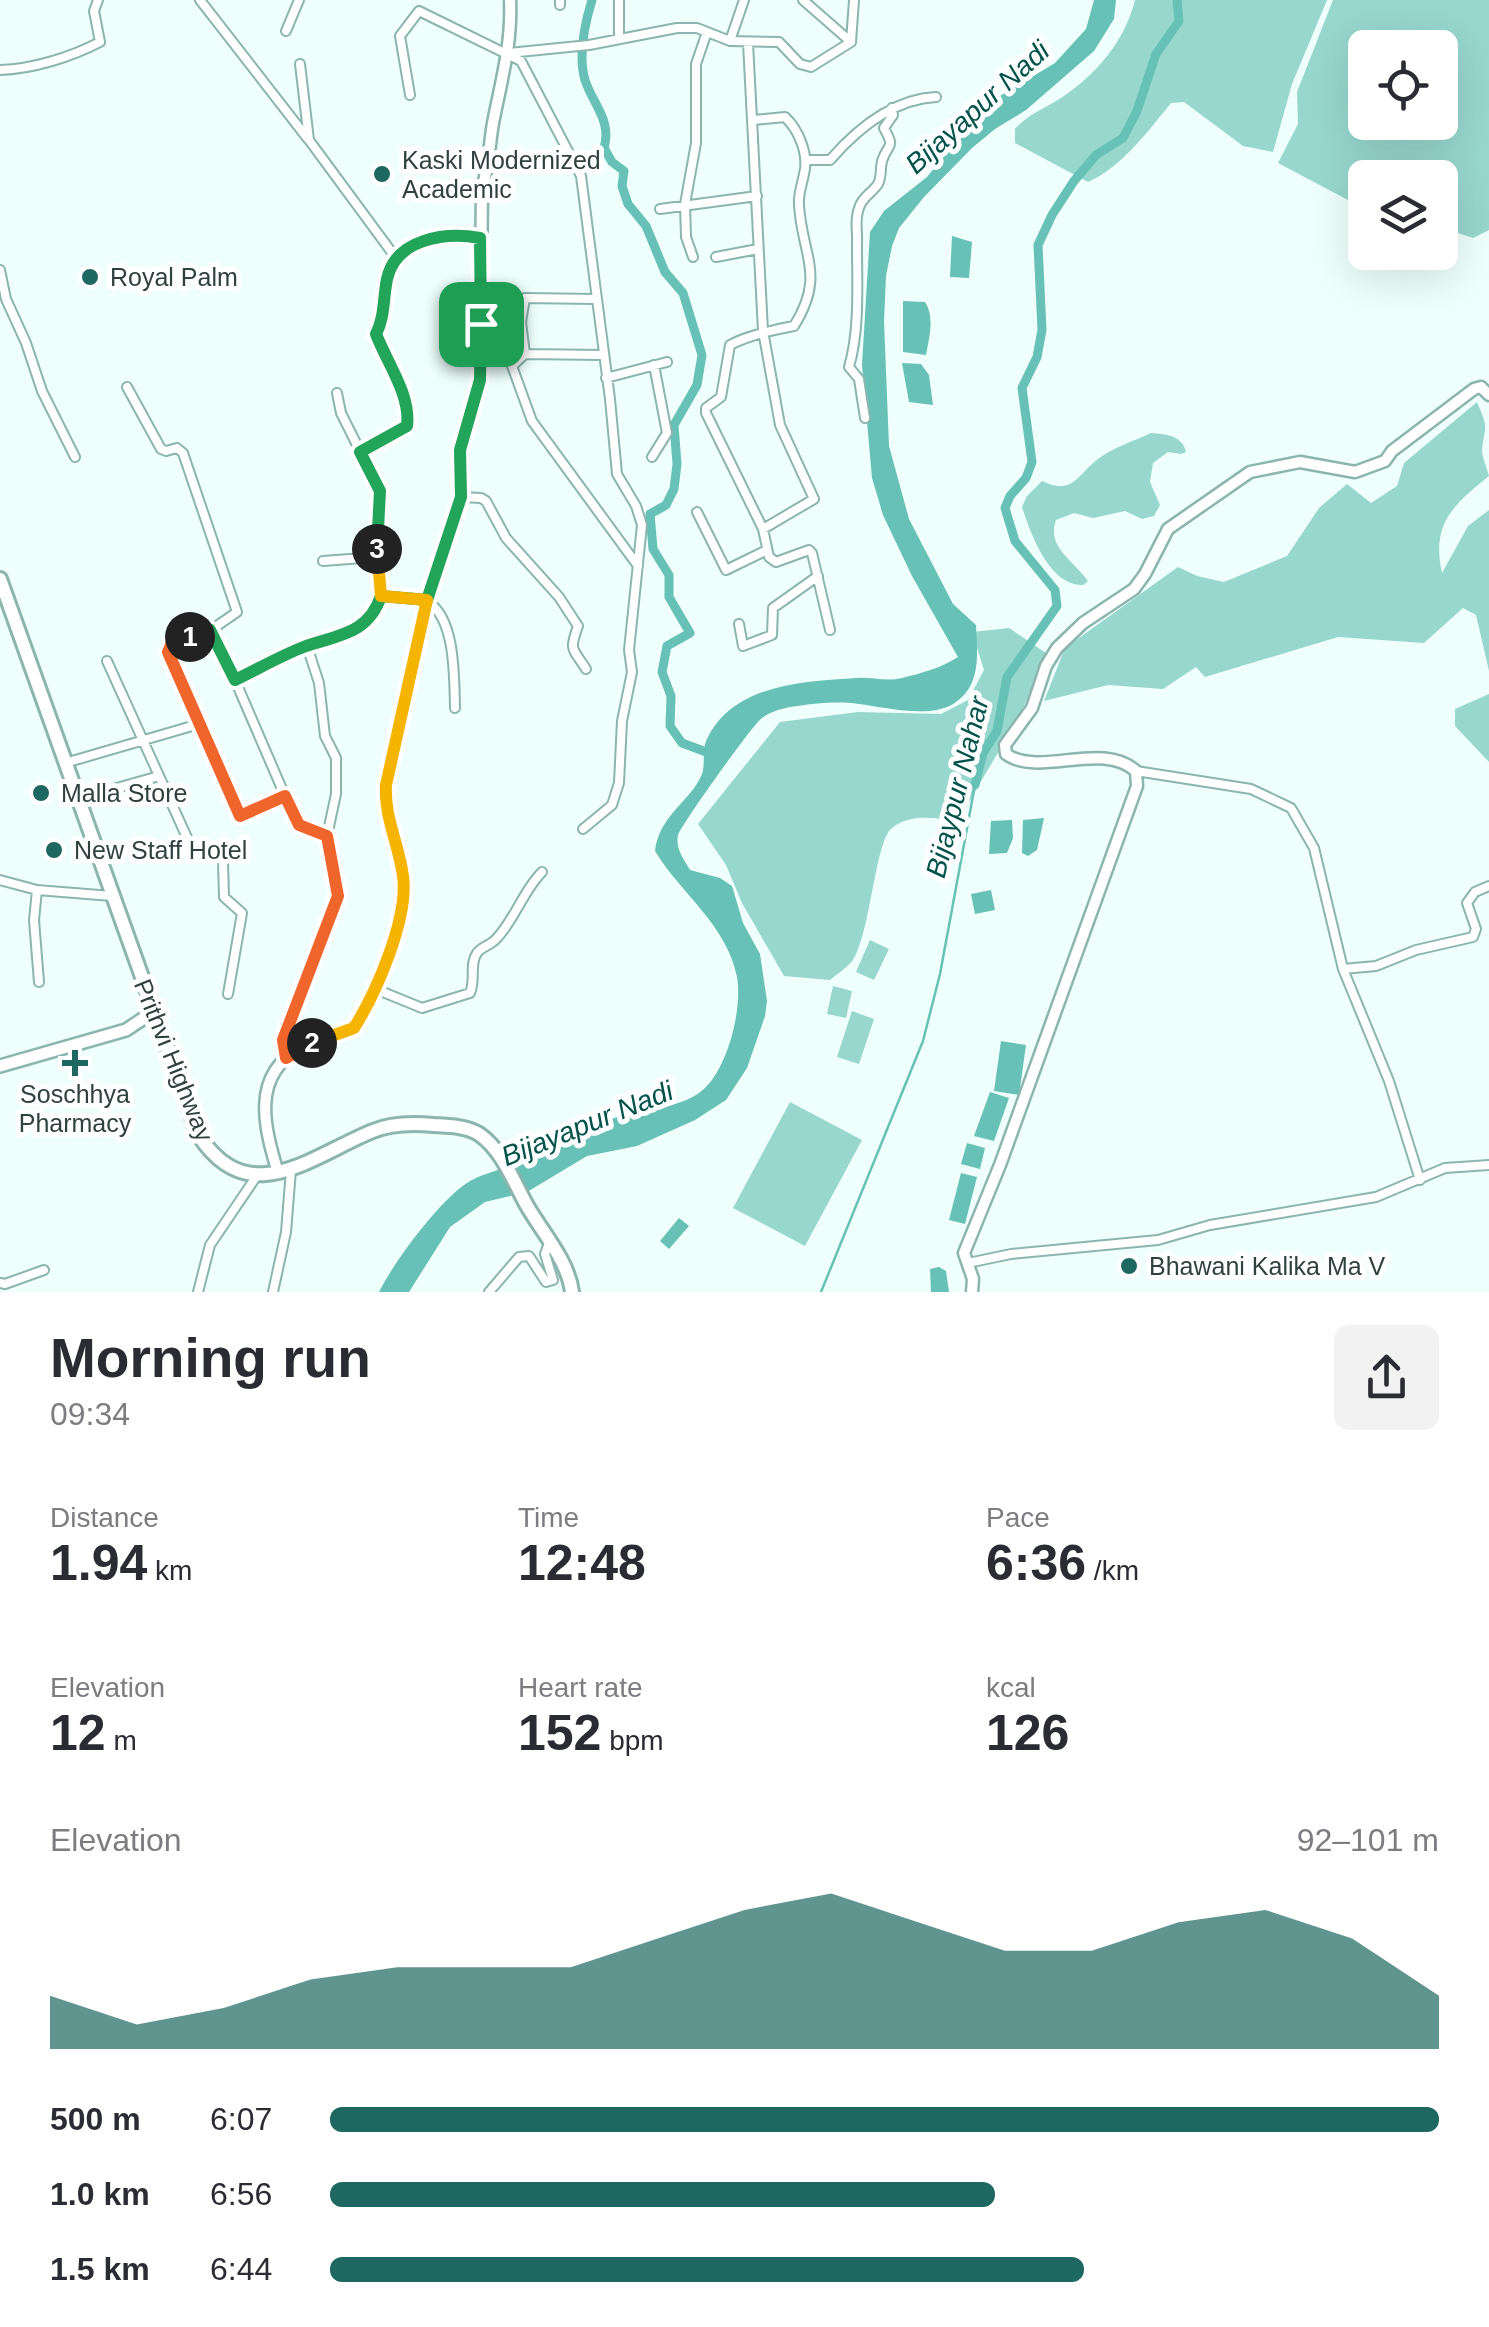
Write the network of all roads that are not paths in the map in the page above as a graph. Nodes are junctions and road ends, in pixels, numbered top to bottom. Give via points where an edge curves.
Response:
1 (98, 0) edge
2 (200, 0) edge
3 (299, 0) edge
4 (510, 0) edge
5 (619, 0) edge
6 (744, 0) edge
7 (803, 0) edge
8 (854, 0) edge
9 (286, 32) dead end
10 (707, 32) junction
11 (619, 39) junction
12 (730, 41) junction
13 (851, 42) junction
14 (748, 44) junction
15 (509, 53) junction
16 (300, 64) dead end
17 (0, 70) edge
18 (410, 95) dead end
19 (936, 98) dead end
20 (892, 108) junction
21 (754, 120) junction
22 (309, 140) junction
23 (806, 160) junction
24 (756, 196) junction
25 (685, 204) junction
26 (660, 209) dead end
27 (480, 238) junction
28 (758, 250) junction
29 (693, 257) dead end
30 (716, 257) dead end
31 (396, 258) junction
32 (0, 270) edge
33 (595, 299) junction
34 (521, 322) junction
35 (481, 324) junction
36 (763, 331) junction
37 (524, 354) junction
38 (602, 355) junction
39 (668, 362) dead end
40 (654, 366) junction
41 (606, 378) junction
42 (127, 388) dead end
43 (336, 393) dead end
44 (1489, 396) edge
45 (865, 418) dead end
46 (360, 452) junction
47 (652, 457) dead end
48 (75, 458) dead end
49 (461, 497) junction
50 (697, 512) dead end
51 (763, 529) junction
52 (767, 550) junction
53 (376, 557) junction
54 (323, 562) dead end
55 (638, 566) junction
56 (818, 576) junction
57 (0, 579) edge
58 (381, 596) junction
59 (427, 600) junction
60 (5, 608) edge
61 (739, 624) dead end
62 (210, 630) junction
63 (830, 630) dead end
64 (307, 646) junction
65 (107, 661) dead end
66 (586, 669) dead end
67 (235, 680) junction
68 (455, 708) dead end
69 (199, 724) junction
70 (142, 740) junction
71 (65, 763) junction
72 (1136, 771) junction
73 (159, 776) junction
74 (285, 796) junction
75 (78, 799) junction
76 (583, 829) dead end
77 (327, 836) junction
78 (542, 872) dead end
79 (0, 880) edge
80 (1489, 886) edge
81 (37, 890) junction
82 (112, 896) junction
83 (1344, 969) junction
84 (39, 982) dead end
85 (373, 988) junction
86 (228, 994) dead end
87 (153, 1012) junction
88 (286, 1058) junction
89 (0, 1066) edge
90 (1489, 1166) edge
91 (285, 1172) junction
92 (258, 1174) junction
93 (1420, 1180) junction
94 (549, 1243) junction
95 (968, 1263) junction
96 (44, 1270) dead end
97 (0, 1283) edge
98 (198, 1292) edge
99 (273, 1292) edge
100 (489, 1292) edge
101 (572, 1292) edge
102 (972, 1292) edge

1 - 17 street via 100,42
2 - 22 street
3 - 9 street
4 - 15 main road
5 - 11 street
6 - 12 street
7 - 13 street
8 - 13 street
10 - 11 street via 677,28
10 - 12 street
10 - 25 street via 696,64 696,143
11 - 15 street
12 - 14 street
13 - 14 street via 811,67 779,42
14 - 21 street
15 - 18 street via 416,12 400,36
15 - 27 main road via 482,188
15 - 33 street via 522,61 581,176
16 - 22 street
19 - 20 street
20 - 23 street via 830,160
20 - 45 street via 884,128 890,149 854,226 857,318 850,366 859,379
21 - 23 street via 787,118
21 - 24 street
22 - 31 street
23 - 36 street via 798,207 811,281 796,324
24 - 25 street
24 - 28 street
25 - 26 street
25 - 29 street
27 - 31 street via 435,236
27 - 35 main road
28 - 30 street
28 - 36 street
31 - 46 street via 376,334 406,400 407,426
32 - 48 street via 42,391
33 - 34 street via 526,298
33 - 38 street
34 - 35 street
34 - 37 street
35 - 49 main road via 480,380 460,450
36 - 51 street via 780,425 814,499
36 - 51 street via 730,345 721,397 706,410
37 - 38 street
37 - 55 street via 512,366 532,422
38 - 41 street
39 - 40 street
40 - 41 street
40 - 47 street via 667,433
41 - 55 street via 616,474 640,514
42 - 62 street via 160,447 182,454 200,498 237,612
43 - 46 street
44 - 72 main road via 1478,387 1386,460 1354,472 1300,462 1250,472 1168,529 1134,589 1064,641 1046,666 1032,708 1005,745 1006,754 1024,762 1104,759
46 - 53 street via 380,491
49 - 59 main road
49 - 66 street via 486,501 506,538 573,615 578,626 572,646
50 - 52 street via 726,570
51 - 52 street
52 - 56 street via 776,562 809,550
53 - 54 street
53 - 58 street
55 - 76 street via 618,782 612,805
56 - 61 street via 772,604 772,635 743,646
56 - 63 street
57 - 60 highway, Prithvi Highway
58 - 59 street
58 - 64 street via 376,611 355,630
59 - 68 street via 444,622 454,658
59 - 85 main road via 386,785 404,878 400,922
60 - 71 highway, Prithvi Highway
62 - 67 street
62 - 69 street via 168,648
64 - 67 street
64 - 77 street via 324,736 336,758
65 - 70 street
67 - 74 street
69 - 70 street
69 - 74 street via 240,816
70 - 71 street
70 - 73 street
71 - 75 highway, Prithvi Highway
72 - 83 street via 1251,789 1291,808 1320,865
72 - 95 main road via 1124,826 964,1254
73 - 75 street
73 - 86 street via 194,853 218,855 223,862 224,897 242,913
74 - 77 street via 299,825
75 - 82 highway, Prithvi Highway
77 - 88 street via 338,896 283,1040
78 - 85 street via 499,936 473,959 470,992 422,1008
79 - 81 street
80 - 83 street via 1467,904 1473,937
81 - 82 street
81 - 84 street
82 - 87 highway, Prithvi Highway
83 - 93 street
85 - 88 main road via 354,1028
87 - 89 main road via 126,1030
87 - 92 highway, Prithvi Highway via 198,1134 230,1168
88 - 91 main road via 263,1108 264,1129
90 - 93 street via 1445,1168
91 - 92 highway, Prithvi Highway
91 - 94 highway, Prithvi Highway via 374,1130 427,1124 473,1130 511,1174
91 - 99 street via 286,1232
92 - 98 street via 210,1244
93 - 95 street via 1376,1196 1158,1240
94 - 100 street via 552,1280 546,1282 529,1256 519,1257
94 - 101 highway, Prithvi Highway
95 - 102 main road
96 - 97 street

